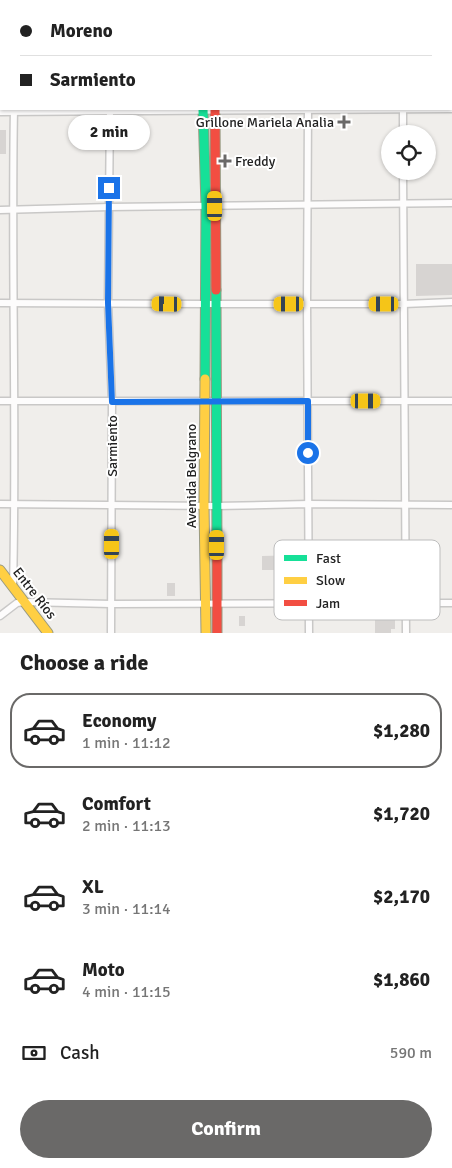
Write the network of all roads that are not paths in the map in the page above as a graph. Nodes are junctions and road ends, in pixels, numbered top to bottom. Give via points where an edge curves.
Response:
1 (14, 110) edge
2 (110, 110) edge
3 (204, 110) edge
4 (215, 110) edge
5 (308, 110) edge
6 (403, 110) edge
7 (0, 112) edge
8 (403, 125) edge
9 (403, 180) edge
10 (452, 203) edge
11 (403, 204) junction
12 (308, 205) junction
13 (211, 206) junction
14 (109, 207) junction
15 (0, 210) edge
16 (14, 210) junction
17 (0, 302) edge
18 (452, 302) edge
19 (14, 303) junction
20 (108, 303) junction
21 (211, 304) junction
22 (307, 304) junction
23 (404, 304) junction
24 (0, 401) edge
25 (14, 401) junction
26 (205, 401) junction
27 (216, 401) junction
28 (308, 401) junction
29 (405, 401) junction
30 (452, 401) edge
31 (112, 402) junction
32 (0, 504) edge
33 (15, 504) junction
34 (112, 504) junction
35 (309, 504) junction
36 (406, 505) junction
37 (452, 505) edge
38 (204, 506) junction
39 (216, 506) junction
40 (309, 540) edge
41 (406, 540) edge
42 (0, 570) edge
43 (13, 587) junction
44 (25, 602) junction
45 (205, 603) junction
46 (217, 603) junction
47 (274, 603) edge
48 (111, 604) junction
49 (0, 616) edge
50 (309, 620) edge
51 (406, 620) edge
52 (48, 633) edge
53 (111, 633) edge
54 (206, 633) edge
55 (217, 633) edge
56 (309, 633) edge
57 (406, 633) edge

1 - 2 street
1 - 7 street
1 - 16 street
2 - 3 street
2 - 14 street, Sarmiento
3 - 4 street
3 - 13 street, Avenida Belgrano
4 - 13 street, Avenida Belgrano
5 - 12 street
6 - 8 street
9 - 11 street
10 - 11 street
11 - 12 street
11 - 23 street
12 - 13 street
12 - 22 street
13 - 14 street
13 - 21 street, Avenida Belgrano
14 - 16 street
14 - 20 street, Sarmiento
15 - 16 street
16 - 19 street
17 - 19 street
18 - 23 street
19 - 20 street
19 - 25 street
20 - 21 street
20 - 31 street, Sarmiento
21 - 22 street
21 - 26 street, Avenida Belgrano
21 - 27 street, Avenida Belgrano
22 - 23 street
22 - 28 street
23 - 29 street
24 - 25 street
25 - 31 street
25 - 33 street
26 - 27 street
26 - 31 street
26 - 38 street, Avenida Belgrano
27 - 28 street
27 - 39 street, Avenida Belgrano
28 - 29 street
28 - 35 street
29 - 30 street
29 - 36 street
31 - 34 street, Sarmiento
32 - 33 street
33 - 34 street
33 - 43 street
34 - 38 street
34 - 48 street, Sarmiento
35 - 36 street
35 - 39 street
35 - 40 street
36 - 37 street
36 - 41 street
38 - 39 street
38 - 45 street, Avenida Belgrano
39 - 46 street, Avenida Belgrano
42 - 43 street, Entre Ríos
43 - 44 street, Entre Ríos
44 - 48 street
44 - 49 street via 17,603
44 - 52 street, Entre Ríos
45 - 46 street
45 - 48 street
45 - 54 street, Avenida Belgrano
46 - 47 street
46 - 55 street, Avenida Belgrano
48 - 53 street, Sarmiento
50 - 56 street
51 - 57 street

